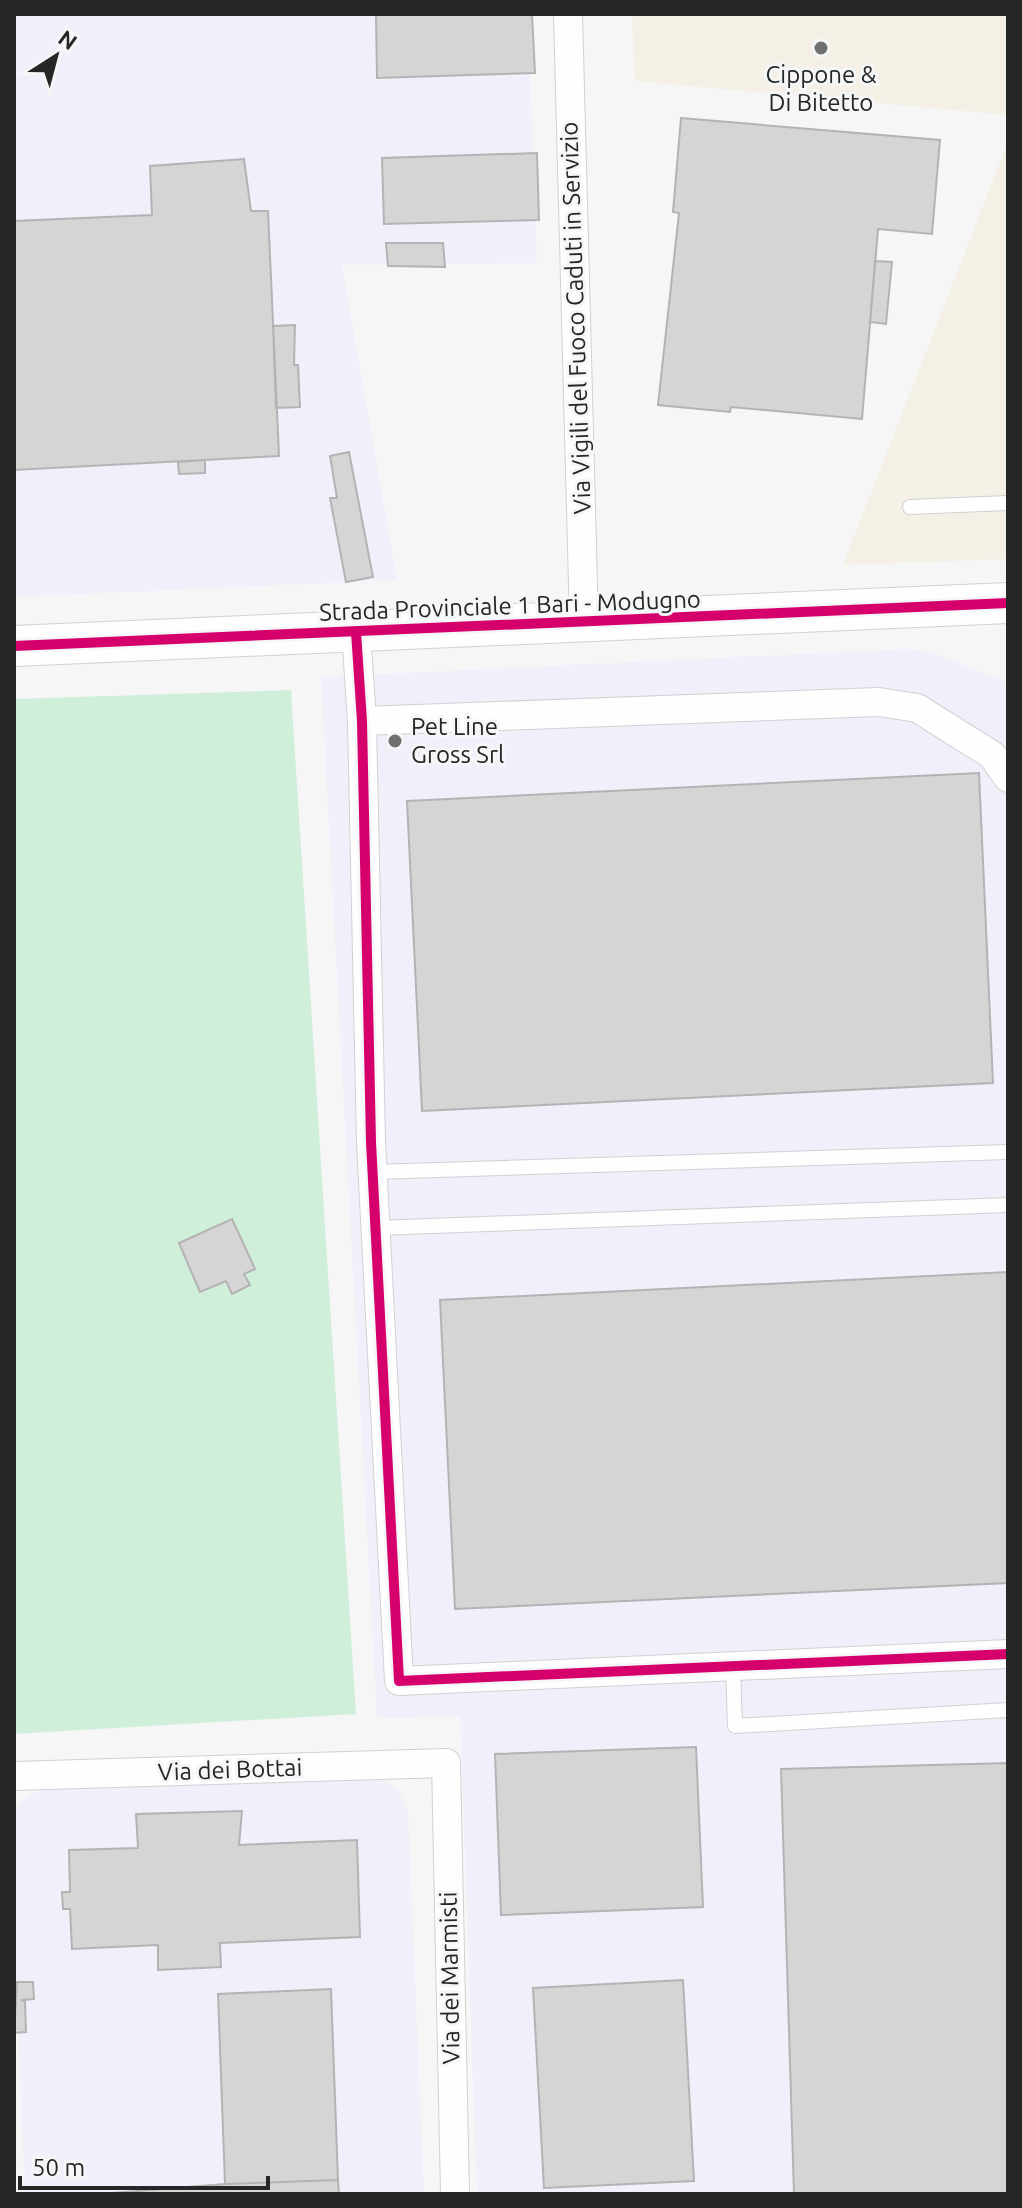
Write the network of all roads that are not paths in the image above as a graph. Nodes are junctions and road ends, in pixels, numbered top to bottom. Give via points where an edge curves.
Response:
1 (568, 14) edge
2 (1008, 503) edge
3 (910, 507) dead end
4 (1008, 603) edge
5 (584, 623) junction
6 (356, 632) junction
7 (14, 646) edge
8 (362, 721) junction
9 (1008, 778) edge
10 (1008, 1152) edge
11 (373, 1172) junction
12 (1008, 1205) edge
13 (376, 1228) junction
14 (1008, 1654) edge
15 (733, 1666) junction
16 (1008, 1710) edge
17 (446, 1763) joint
18 (14, 1776) edge
19 (455, 2194) edge

1 - 5 street, Via Vigili del Fuoco Caduti in Servizio
2 - 3 lane
4 - 5 street, Strada Provinciale 1 Bari - Modugno
5 - 6 street, Strada Provinciale 1 Bari - Modugno
6 - 7 street, Strada Provinciale 1 Bari - Modugno
6 - 8 street
8 - 9 street via 879,702 917,708 992,755
8 - 11 street
10 - 11 lane
11 - 13 street
12 - 13 lane
13 - 15 street via 399,1681
14 - 15 street
15 - 16 lane via 735,1726
17 - 18 street, Via dei Bottai
17 - 19 street, Via dei Marmisti

